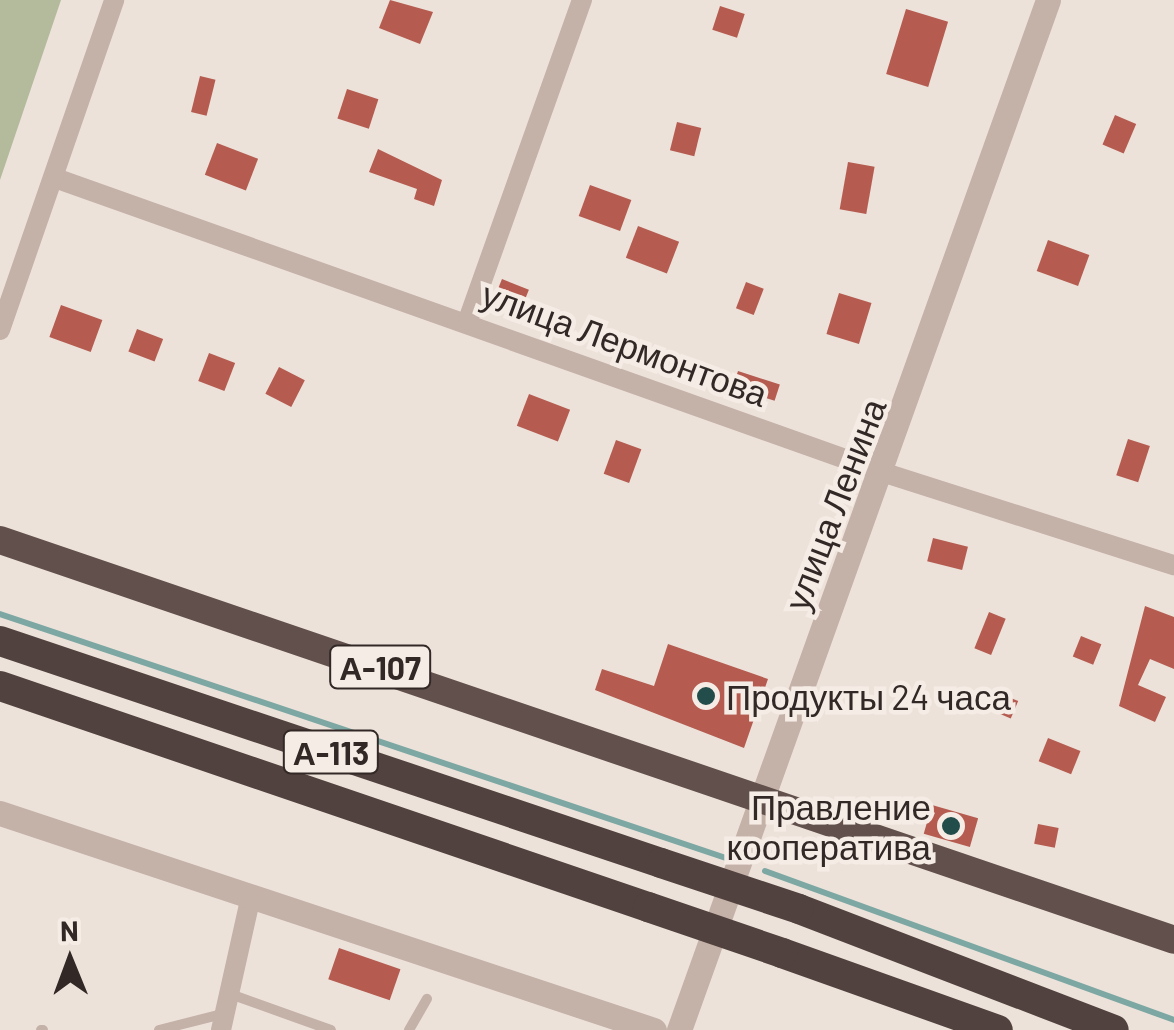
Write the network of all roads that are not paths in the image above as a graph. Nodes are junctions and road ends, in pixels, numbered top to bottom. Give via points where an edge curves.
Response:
1 (114, 0) edge
2 (582, 0) edge
3 (1048, 0) edge
4 (55, 178) junction
5 (468, 320) junction
6 (0, 330) edge
7 (885, 474) junction
8 (0, 540) edge
9 (1174, 565) edge
10 (0, 640) edge
11 (0, 686) edge
12 (758, 799) junction
13 (0, 814) edge
14 (250, 900) junction
15 (1174, 940) edge
16 (427, 1000) dead end
17 (227, 1013) edge
18 (159, 1030) edge
19 (331, 1030) edge
20 (409, 1030) edge
21 (654, 1030) edge
22 (679, 1030) edge
23 (998, 1030) edge
24 (1114, 1030) edge

1 - 4 street
2 - 5 street
3 - 7 street, улица Ленина
4 - 5 street, улица Лермонтова
4 - 6 street
5 - 7 street, улица Лермонтова
7 - 9 street, улица Лермонтова
7 - 12 street, улица Ленина
8 - 12 highway, А-107
10 - 24 highway, А-113, bridge via 799,908
11 - 23 highway, А-113, bridge
12 - 15 highway, А-107
12 - 22 street, улица Ленина
13 - 14 street
14 - 17 street
14 - 21 street
16 - 20 lane
17 - 18 lane
17 - 19 lane

